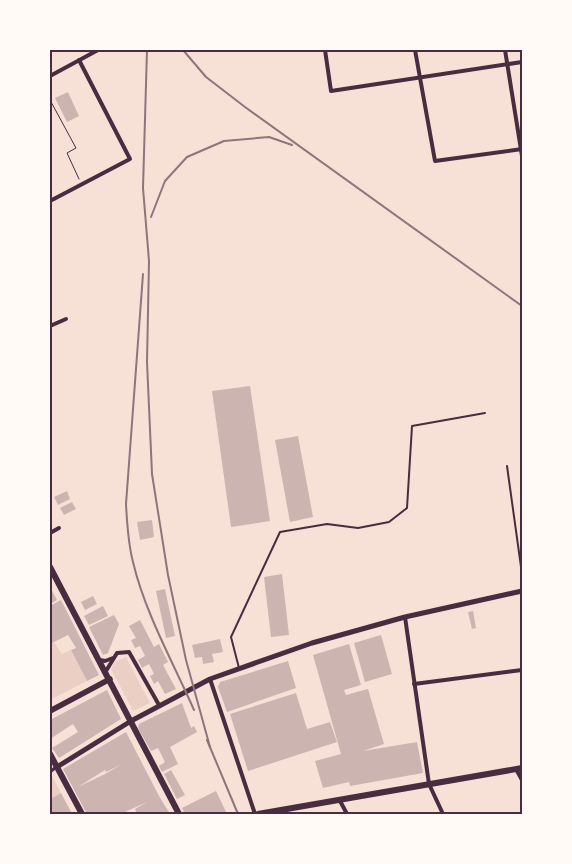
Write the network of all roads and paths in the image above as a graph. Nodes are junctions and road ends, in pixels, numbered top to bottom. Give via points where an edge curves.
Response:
1 (98, 50) edge
2 (325, 50) edge
3 (414, 50) edge
4 (505, 50) edge
5 (79, 60) junction
6 (522, 62) edge
7 (508, 64) junction
8 (50, 76) edge
9 (419, 78) junction
10 (50, 100) edge
11 (521, 149) edge
12 (522, 156) edge
13 (81, 184) junction
14 (50, 193) edge
15 (52, 200) edge
16 (66, 319) dead end
17 (50, 326) edge
18 (485, 413) dead end
19 (507, 466) dead end
20 (59, 528) dead end
21 (50, 533) edge
22 (50, 567) edge
23 (522, 574) edge
24 (522, 591) edge
25 (405, 617) junction
26 (113, 658) junction
27 (100, 660) junction
28 (239, 668) junction
29 (522, 670) edge
30 (106, 671) junction
31 (110, 679) junction
32 (210, 679) junction
33 (414, 684) junction
34 (99, 685) junction
35 (159, 705) junction
36 (50, 711) edge
37 (131, 720) junction
38 (50, 754) edge
39 (57, 767) junction
40 (519, 768) edge
41 (50, 772) edge
42 (522, 780) edge
43 (429, 784) junction
44 (339, 799) junction
45 (82, 814) edge
46 (180, 814) edge
47 (256, 814) edge
48 (347, 814) edge
49 (443, 814) edge

1 - 5 street
2 - 9 street via 331,91
3 - 9 street
4 - 7 street
5 - 8 street
5 - 13 street via 130,159
6 - 7 street
7 - 9 street
7 - 11 street
9 - 11 street via 435,161
10 - 13 path via 76,148 67,154
11 - 12 street
13 - 15 street
14 - 15 street
16 - 17 street
18 - 28 lane via 412,426 407,508 389,522 358,528 327,524 280,532 231,637
19 - 23 lane
20 - 21 street
22 - 27 main road
24 - 25 street
25 - 28 street
25 - 33 street
26 - 27 street
26 - 30 street
26 - 35 street via 123,651 134,657
27 - 30 main road
28 - 32 street
29 - 33 street
30 - 31 main road
30 - 34 main road
31 - 34 main road
31 - 37 main road
32 - 35 street
32 - 47 street
33 - 43 street
34 - 36 main road
35 - 37 street
37 - 39 street
37 - 46 main road
38 - 39 main road
39 - 41 street
39 - 45 main road
40 - 42 street
40 - 43 main road
43 - 44 main road
43 - 49 street
44 - 47 main road
44 - 48 street

